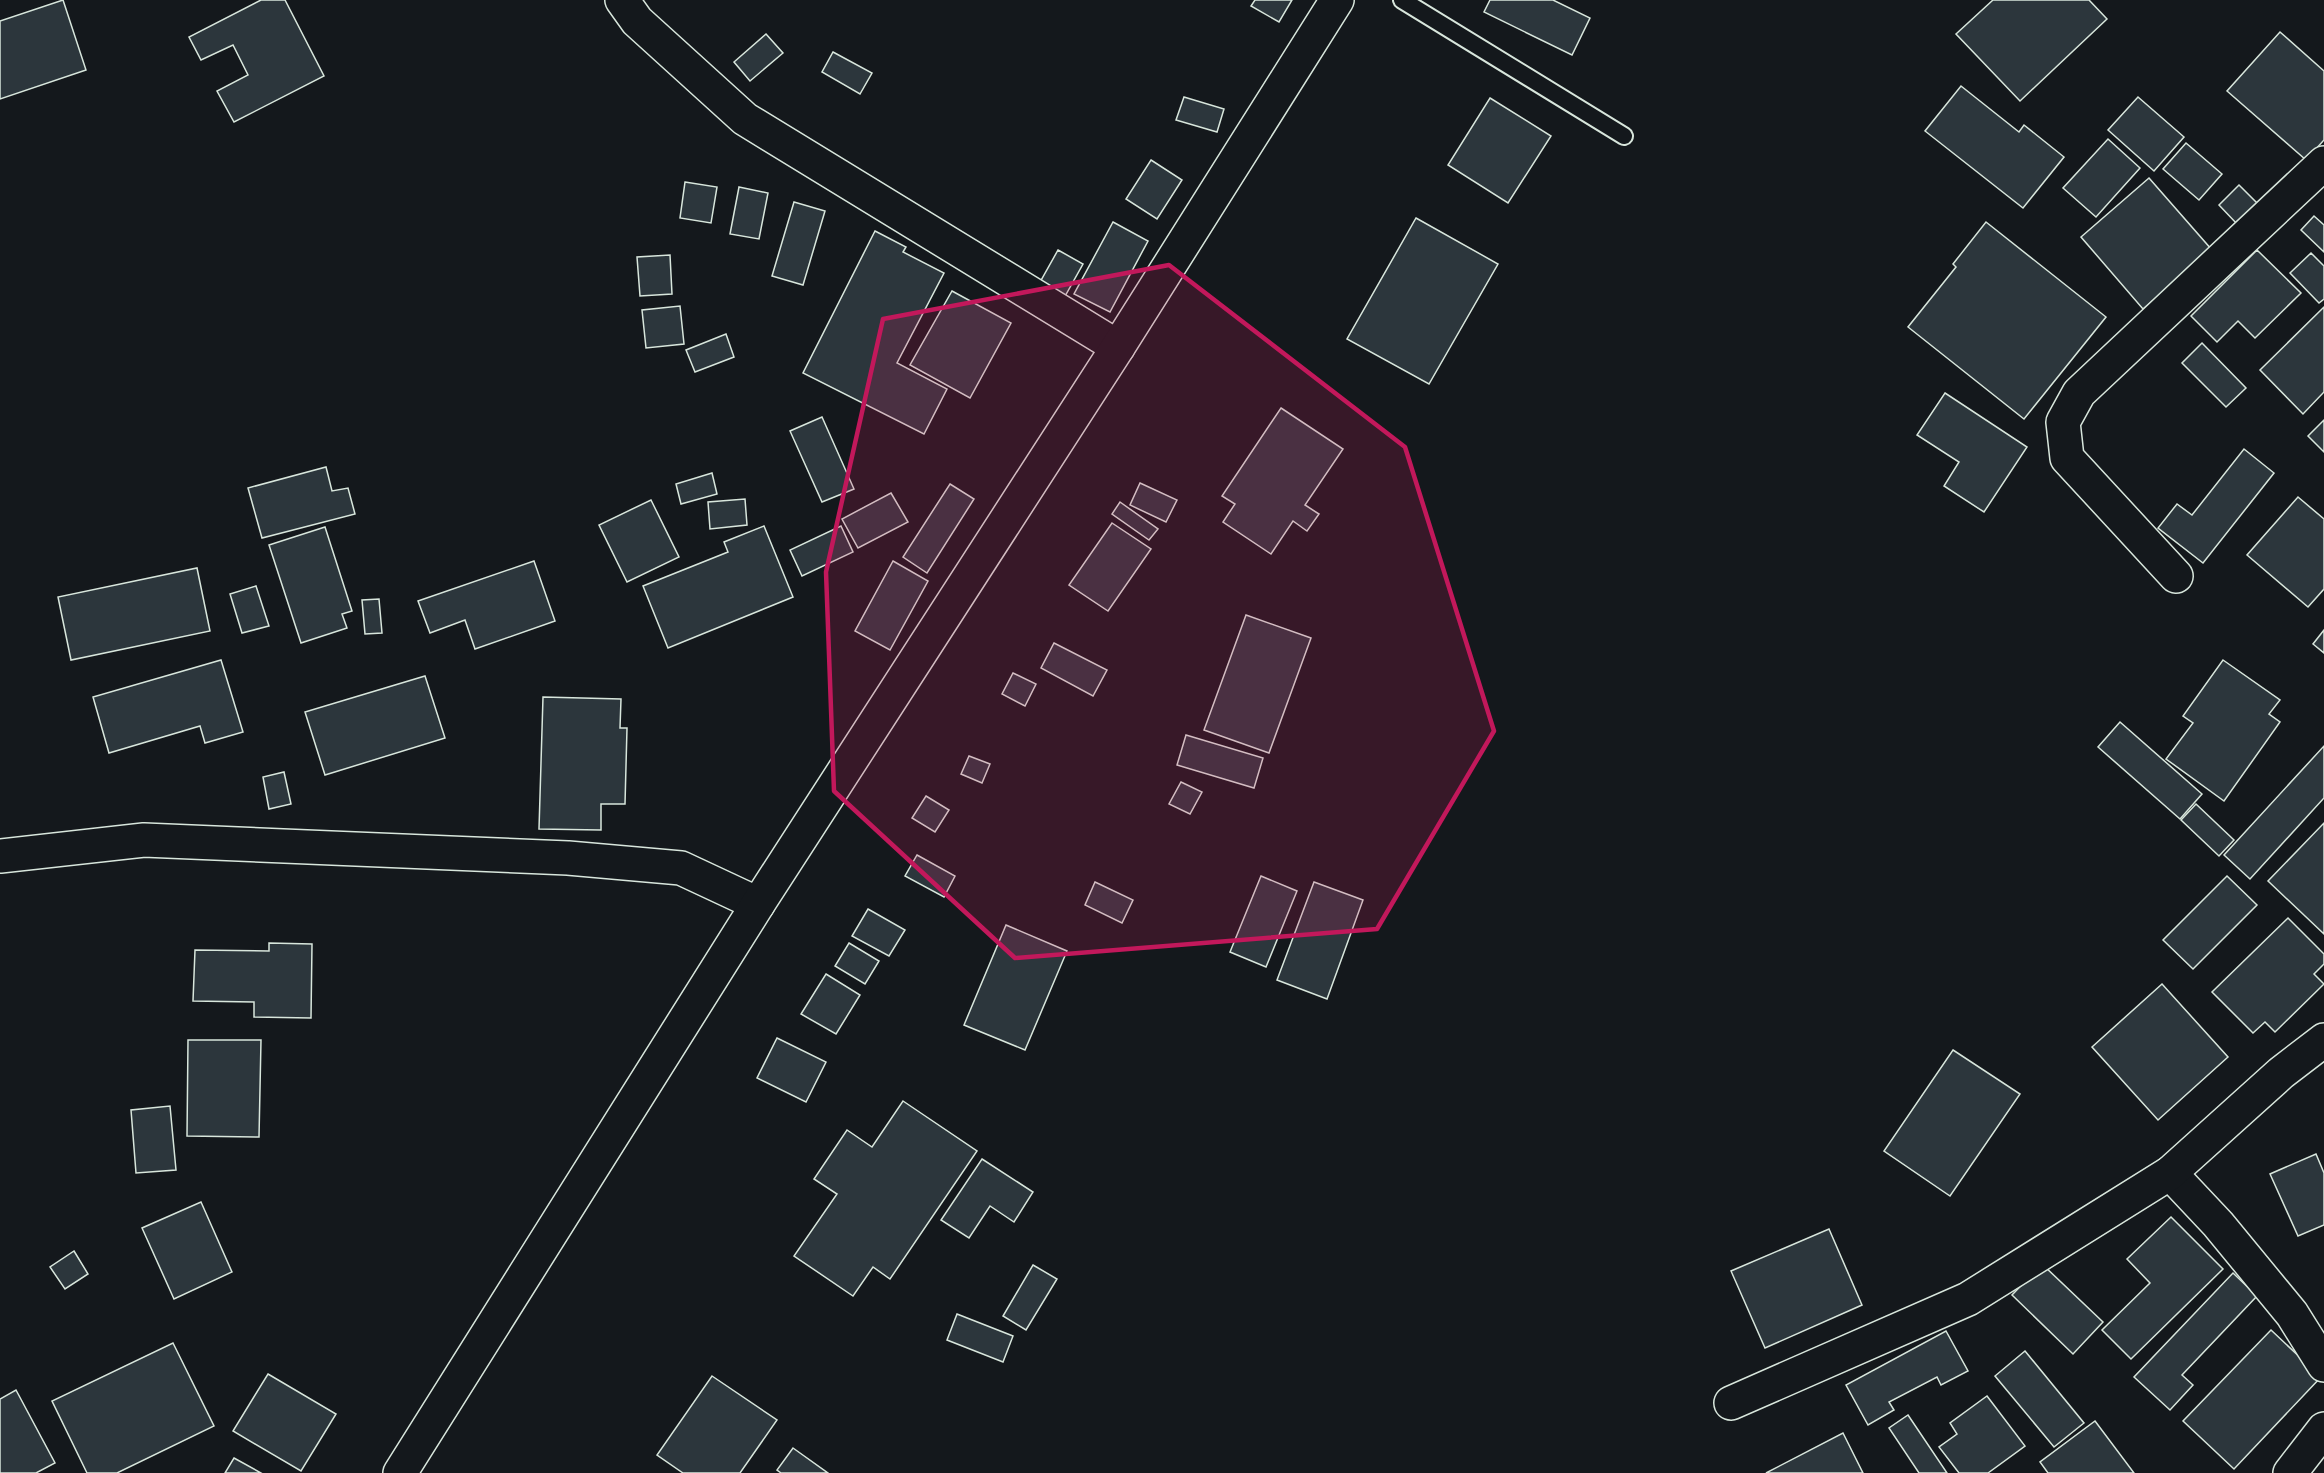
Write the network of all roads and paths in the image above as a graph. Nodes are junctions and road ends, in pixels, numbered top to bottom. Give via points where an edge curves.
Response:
1 (622, 0) edge
2 (1337, 0) edge
3 (1402, 0) edge
4 (1624, 136) dead end
5 (2324, 163) edge
6 (1118, 347) junction
7 (2176, 576) dead end
8 (0, 856) edge
9 (758, 904) junction
10 (2324, 1040) edge
11 (2170, 1173) junction
12 (2324, 1365) edge
13 (1731, 1404) dead end
14 (2324, 1429) edge
15 (400, 1473) edge
16 (2290, 1473) edge

1 - 6 main road via 637,21 745,119
2 - 6 main road
3 - 4 lane
5 - 7 main road via 2079,393 2063,422 2067,458
6 - 9 main road
8 - 9 main road via 144,840 568,858 681,868
9 - 15 main road
10 - 11 main road via 2282,1072
11 - 12 main road via 2292,1314
11 - 13 main road via 1968,1299
14 - 16 main road

